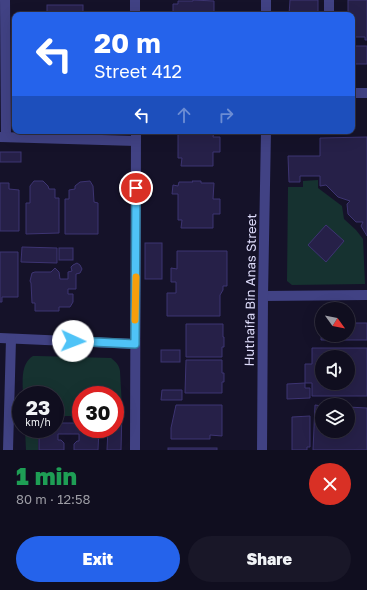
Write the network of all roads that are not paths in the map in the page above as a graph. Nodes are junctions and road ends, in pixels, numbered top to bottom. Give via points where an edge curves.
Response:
1 (5, 0) edge
2 (135, 0) edge
3 (266, 0) edge
4 (329, 0) edge
5 (135, 12) edge
6 (266, 12) edge
7 (329, 12) edge
8 (355, 93) edge
9 (367, 93) edge
10 (266, 134) edge
11 (136, 136) edge
12 (3, 137) edge
13 (367, 295) edge
14 (263, 296) junction
15 (0, 338) edge
16 (11, 339) junction
17 (135, 344) junction
18 (8, 450) edge
19 (135, 450) edge
20 (262, 450) edge

1 - 12 street
2 - 5 street
3 - 6 street
4 - 7 street
8 - 9 street
10 - 14 street, Huthaifa Bin Anas Street
11 - 12 street
11 - 17 street
13 - 14 street
14 - 20 street, Huthaifa Bin Anas Street
15 - 16 street
16 - 17 street
16 - 18 street
17 - 19 street

